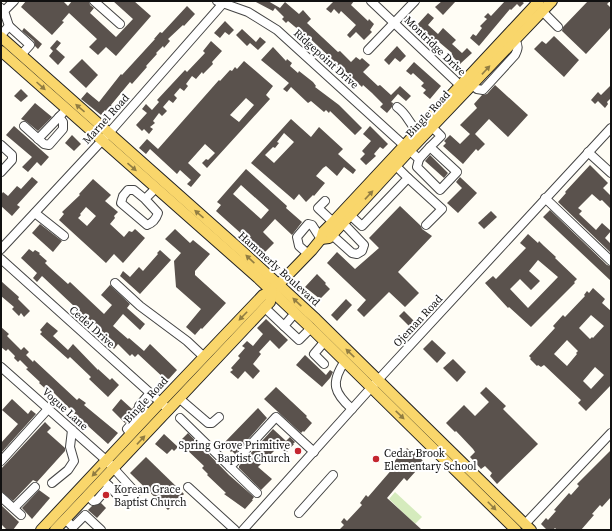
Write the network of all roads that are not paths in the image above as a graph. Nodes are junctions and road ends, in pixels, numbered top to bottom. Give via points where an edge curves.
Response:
1 (14, 1) edge
2 (94, 1) edge
3 (371, 1) edge
4 (415, 1) edge
5 (552, 1) edge
6 (222, 2) edge
7 (541, 6) edge
8 (3, 10) edge
9 (395, 23) junction
10 (120, 24) dead end
11 (9, 26) junction
12 (558, 27) dead end
13 (1, 36) edge
14 (511, 37) junction
15 (368, 50) dead end
16 (1, 51) edge
17 (21, 55) junction
18 (32, 71) junction
19 (466, 87) junction
20 (397, 107) dead end
21 (66, 109) junction
22 (59, 117) junction
23 (24, 126) dead end
24 (432, 127) junction
25 (611, 128) edge
26 (417, 131) junction
27 (106, 137) junction
28 (38, 139) junction
29 (1, 145) edge
30 (407, 147) junction
31 (430, 147) junction
32 (588, 152) junction
33 (419, 158) junction
34 (396, 166) junction
35 (1, 172) edge
36 (611, 173) edge
37 (408, 178) junction
38 (156, 188) junction
39 (545, 198) junction
40 (145, 199) junction
41 (325, 202) dead end
42 (183, 206) junction
43 (35, 213) junction
44 (343, 218) junction
45 (426, 225) dead end
46 (332, 235) junction
47 (64, 236) dead end
48 (321, 239) junction
49 (1, 249) edge
50 (308, 254) junction
51 (1, 259) edge
52 (611, 261) edge
53 (115, 282) dead end
54 (276, 288) junction
55 (265, 308) junction
56 (295, 313) junction
57 (284, 326) junction
58 (311, 328) junction
59 (325, 341) junction
60 (207, 354) junction
61 (218, 358) junction
62 (345, 361) junction
63 (324, 364) dead end
64 (1, 367) edge
65 (375, 384) junction
66 (150, 393) junction
67 (180, 399) junction
68 (160, 403) junction
69 (48, 409) junction
70 (352, 409) junction
71 (169, 410) junction
72 (147, 413) junction
73 (219, 417) dead end
74 (180, 418) dead end
75 (72, 430) junction
76 (611, 433) edge
77 (314, 452) junction
78 (1, 461) edge
79 (110, 464) junction
80 (230, 467) junction
81 (333, 475) dead end
82 (52, 483) dead end
83 (106, 483) junction
84 (35, 487) dead end
85 (188, 487) dead end
86 (257, 493) dead end
87 (1, 497) edge
88 (14, 508) junction
89 (299, 513) dead end
90 (21, 515) dead end
91 (58, 525) edge
92 (524, 528) edge
93 (41, 530) edge
94 (101, 530) edge
95 (235, 530) edge
96 (242, 530) edge

1 - 8 street
2 - 10 street
3 - 9 street, Montridge Drive
4 - 9 street
5 - 7 main road, Bingle Road
6 - 27 street, Marnel Road
6 - 30 street, Ridgepoint Drive via 248,12 277,30
7 - 12 street
7 - 14 main road, Bingle Road
8 - 11 street
9 - 15 street
9 - 19 street, Montridge Drive
11 - 13 street
11 - 17 street via 30,45
13 - 17 main road, Hammerly Boulevard
14 - 19 main road, Bingle Road
14 - 19 street via 518,45 515,55 483,90
16 - 18 main road, Hammerly Boulevard
17 - 18 main road, Hammerly Boulevard
18 -> 21 main road, Hammerly Boulevard
27 -> 18 main road, Hammerly Boulevard
19 - 24 main road, Bingle Road
19 - 26 main road, Bingle Road
20 - 26 street via 405,112
21 - 22 street
21 - 27 main road, Hammerly Boulevard
22 - 28 street
22 - 28 street via 63,129 49,145
23 - 28 street
24 - 30 main road, Bingle Road
24 - 31 street via 441,136
25 - 32 street, Ojeman Road
26 - 30 main road, Bingle Road
27 -> 38 main road, Hammerly Boulevard
27 - 42 main road, Hammerly Boulevard
27 - 43 street, Marnel Road
29 - 35 street via 12,155 12,160
30 - 33 street, Ridgepoint Drive
30 - 34 main road, Bingle Road
30 - 44 main road, Bingle Road
31 - 33 street
31 - 33 street via 456,172 437,188 417,167
32 - 36 street
32 - 39 street, Ojeman Road
34 - 37 street
44 -> 34 main road, Bingle Road
37 - 44 street via 362,226
37 - 45 street via 442,209
38 - 40 street
38 - 42 main road, Hammerly Boulevard
39 - 52 street
39 - 65 street, Ojeman Road
40 - 40 street via 134,190 128,190 123,196 122,203 147,225 151,224 158,213
41 - 44 street via 318,208
42 - 54 main road, Hammerly Boulevard
43 - 47 street
43 - 49 street, Marnel Road
44 - 46 main road, Bingle Road
44 - 46 street via 364,245 362,251 352,253
44 - 48 main road, Bingle Road via 323,232
46 - 48 main road, Bingle Road
48 - 50 main road, Bingle Road
48 - 50 street via 312,225 308,224 297,237 299,246
50 - 54 main road, Bingle Road
51 - 66 street, Cedel Drive
53 - 60 street via 140,306
54 - 55 main road, Bingle Road
54 - 56 main road, Hammerly Boulevard
54 -> 60 main road, Bingle Road via 263,295
65 -> 54 main road, Hammerly Boulevard
55 - 57 street
55 - 61 main road, Bingle Road
56 - 57 street
56 - 58 main road, Hammerly Boulevard
57 - 58 street via 299,340
58 - 59 main road, Hammerly Boulevard
59 - 62 main road, Hammerly Boulevard
59 - 63 street via 314,354
60 - 61 main road
60 - 68 main road, Bingle Road
61 - 67 main road, Bingle Road
62 - 65 main road, Hammerly Boulevard
62 - 70 street via 337,376 337,393
64 - 69 street, Vogue Lane
65 - 70 street, Ojeman Road
65 - 92 main road, Hammerly Boulevard
66 - 68 street, Cedel Drive
66 - 72 street via 140,406
67 - 71 main road, Bingle Road
67 - 73 street via 208,423
68 - 71 street, Cedel Drive
68 - 72 main road, Bingle Road
69 - 75 street, Vogue Lane
69 - 78 street
70 - 77 street, Ojeman Road
79 -> 71 main road, Bingle Road
72 - 79 main road, Bingle Road
74 - 80 street
75 - 79 street, Vogue Lane
75 - 82 street via 70,447 74,461 68,470
76 - 92 street
77 - 80 street via 276,417
77 - 96 street, Ojeman Road
79 - 83 main road, Bingle Road
79 - 83 street, Vogue Lane via 136,493 129,500 122,500
79 -> 91 main road, Bingle Road
80 - 86 street
81 - 89 street
83 - 91 main road, Bingle Road via 88,496
84 - 88 street
85 - 95 street
87 - 88 street
88 - 90 street
91 - 93 main road, Bingle Road
91 - 94 street via 73,527 85,515

